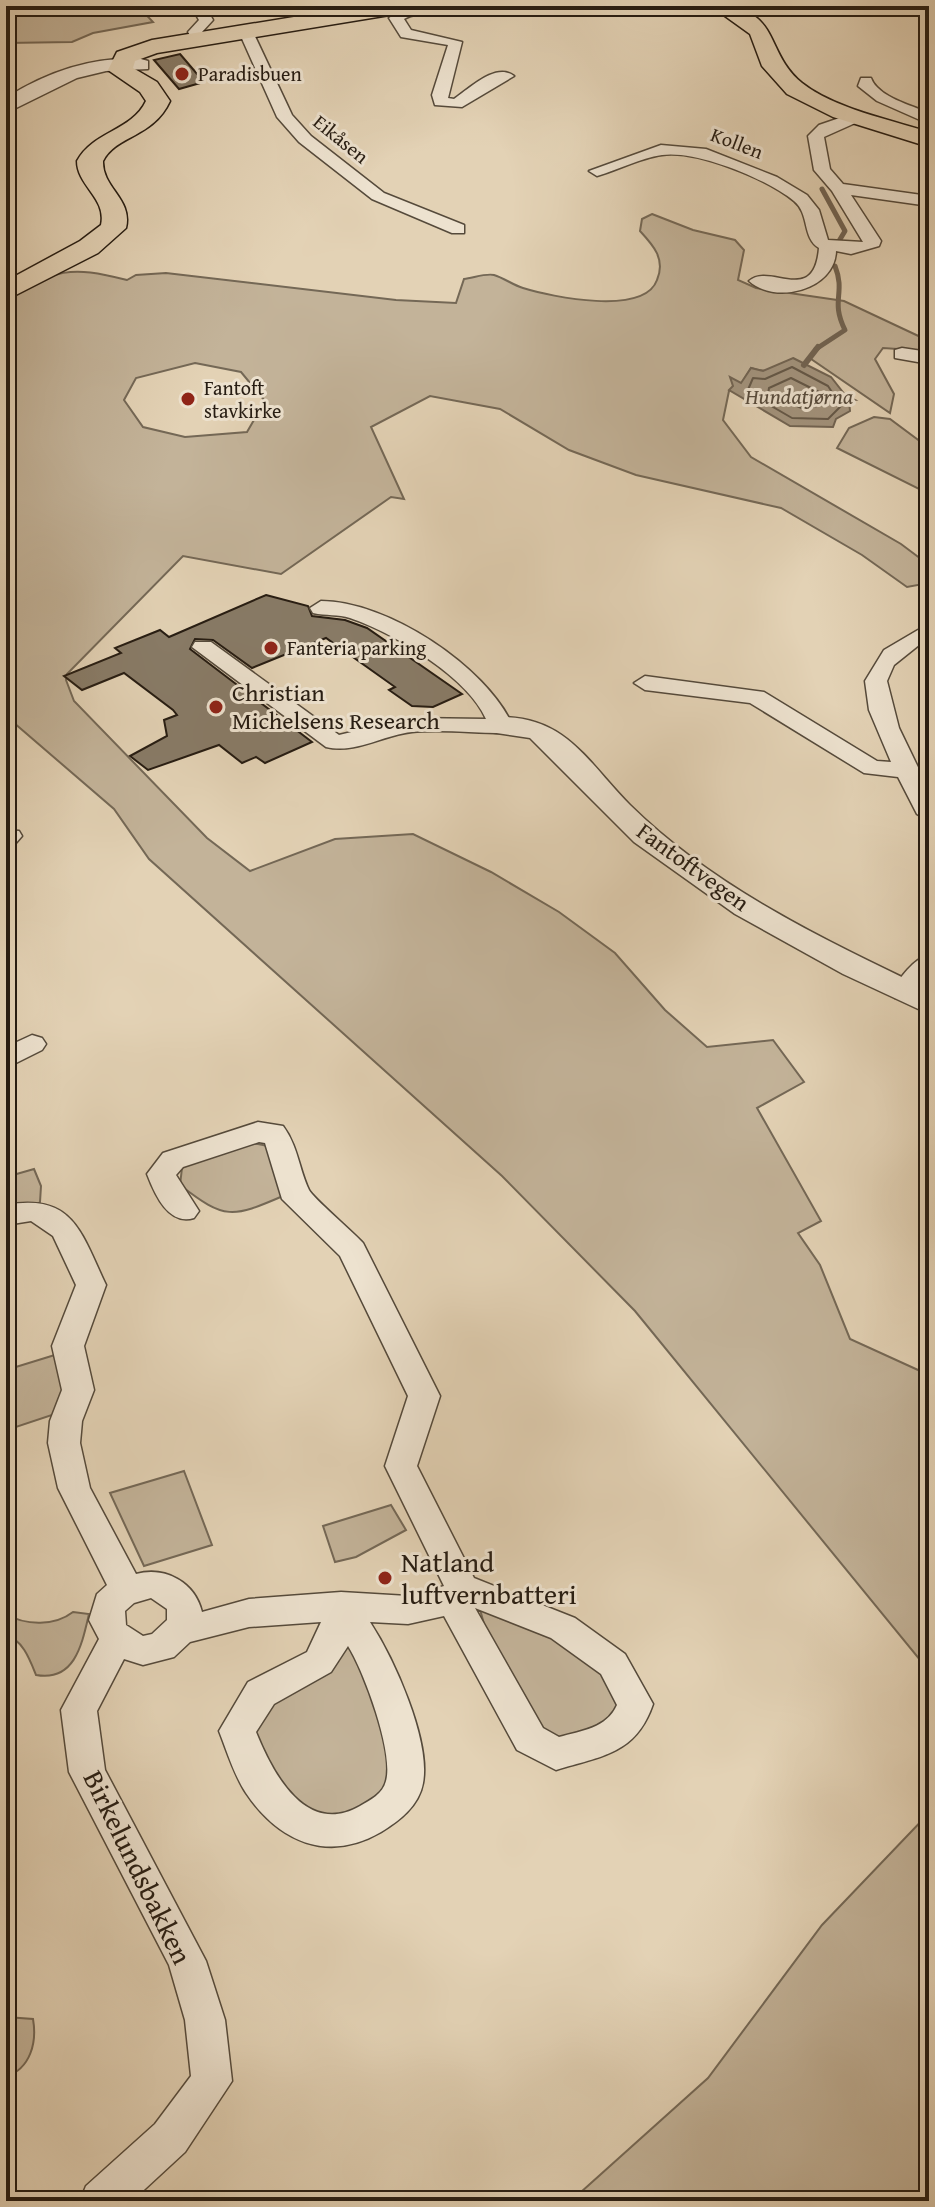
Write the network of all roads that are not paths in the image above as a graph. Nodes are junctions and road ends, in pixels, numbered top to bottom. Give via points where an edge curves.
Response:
1 (198, 6) edge
2 (402, 6) edge
3 (457, 6) edge
4 (722, 6) edge
5 (246, 32) junction
6 (200, 40) junction
7 (132, 70) junction
8 (507, 76) dead end
9 (866, 81) dead end
10 (6, 107) edge
11 (857, 117) junction
12 (929, 119) edge
13 (929, 140) edge
14 (597, 171) dead end
15 (838, 188) junction
16 (929, 201) edge
17 (458, 229) dead end
18 (828, 246) junction
19 (758, 281) dead end
20 (6, 292) edge
21 (902, 354) dead end
22 (929, 358) edge
23 (321, 608) dead end
24 (918, 637) dead end
25 (203, 647) dead end
26 (645, 683) dead end
27 (501, 726) junction
28 (919, 783) edge
29 (929, 814) edge
30 (929, 963) edge
31 (917, 998) edge
32 (32, 1044) dead end
33 (6, 1059) edge
34 (184, 1211) dead end
35 (6, 1215) edge
36 (127, 1590) junction
37 (458, 1594) junction
38 (341, 1606) junction
39 (182, 1629) junction
40 (116, 1640) junction
41 (101, 2201) edge

1 - 6 street via 206,20 195,32
2 - 5 main road
3 - 8 street via 412,9 396,18 406,34 455,42 440,102 457,104
4 - 11 main road via 760,31 774,66 795,89
5 - 6 main road
5 - 17 street, Eikåsen via 285,117 305,139 378,196
6 - 7 main road via 141,49
7 - 10 street via 75,74 40,86
7 - 20 main road via 157,97 156,111 99,148 89,162 115,210 113,228
9 - 12 street via 882,98
11 - 13 main road
11 - 15 street via 816,136 822,170
14 - 18 street, Kollen via 667,149 707,154 801,198 811,210 818,240
15 - 16 street
15 - 18 street via 872,244 851,249
18 - 19 street via 827,264 814,280 795,285
21 - 22 street
23 - 27 street via 347,610 410,637 486,698
24 - 28 street via 890,657 876,680 878,706
25 - 27 street, Fantoftvegen via 334,742 410,725
26 - 28 street via 756,697 872,768
27 - 31 street, Fantoftvegen via 541,732 624,817 700,875 808,944
28 - 29 street
30 - 31 street, Fantoftvegen
32 - 33 street
34 - 37 street via 166,1187 161,1174 165,1167 258,1132 273,1133 297,1199 352,1251 424,1396 401,1468
35 - 36 street via 35,1210 65,1229 91,1285 68,1346 78,1390 64,1443 74,1488
36 - 39 street via 151,1584 174,1591 185,1608
36 - 40 street via 107,1614
37 - 37 street via 563,1628 613,1664 635,1704 623,1732 556,1754 530,1739
37 - 38 street via 408,1610
38 - 38 street via 378,1663 403,1752 405,1783 391,1807 350,1831 318,1831 285,1812 258,1781 237,1731 261,1693 319,1662 336,1635
38 - 39 street via 249,1613
39 - 40 street via 151,1648
40 - 41 street, Birkelundsbakken via 79,1710 87,1772 187,1961 205,2020 212,2081 170,2138

